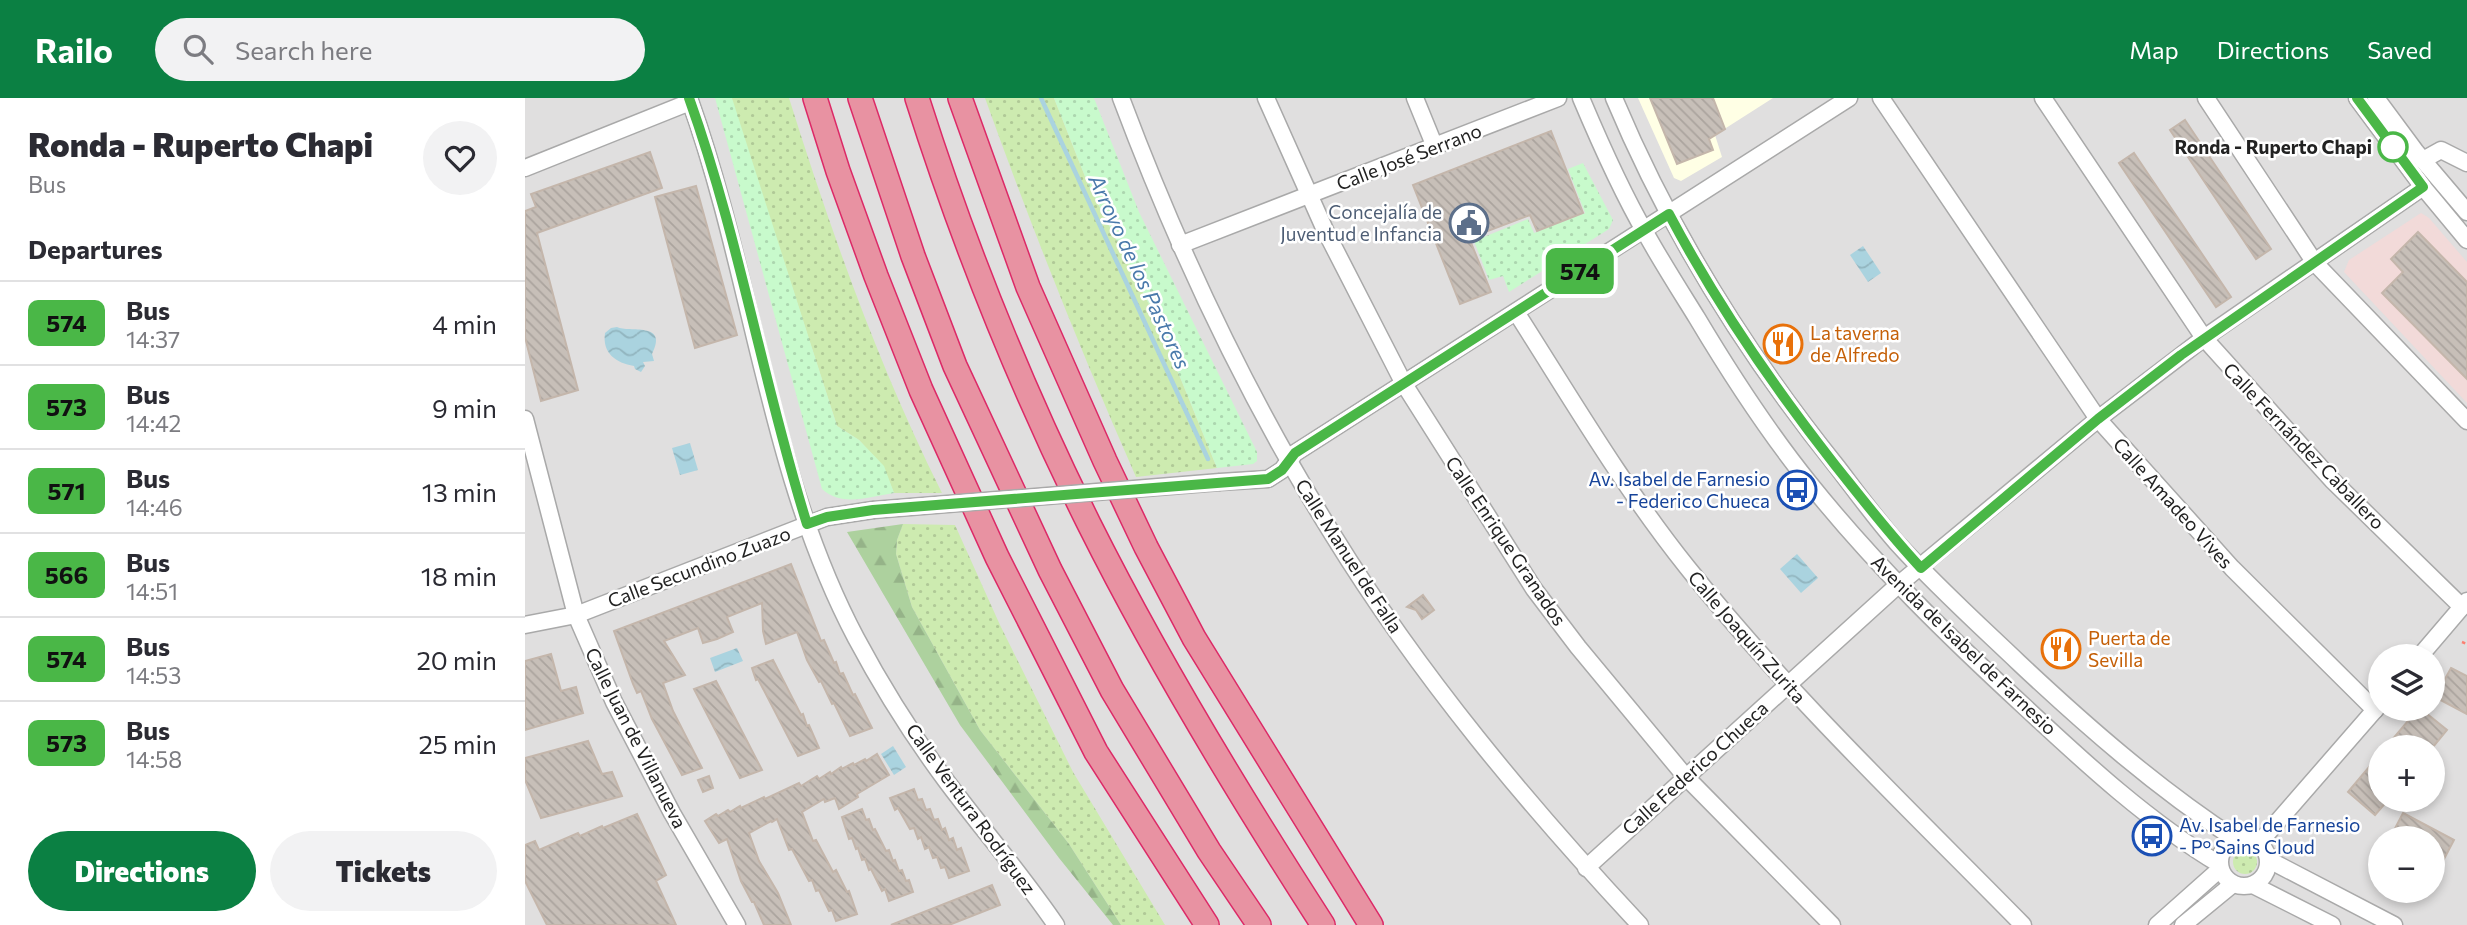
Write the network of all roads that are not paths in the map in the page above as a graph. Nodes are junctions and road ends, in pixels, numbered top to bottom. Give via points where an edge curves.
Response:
1 (815, 98) edge
2 (860, 98) edge
3 (917, 98) edge
4 (960, 98) edge
5 (1121, 98) edge
6 (1266, 98) edge
7 (1415, 98) edge
8 (1558, 98) edge
9 (1581, 98) edge
10 (1614, 98) edge
11 (1849, 98) edge
12 (1881, 98) edge
13 (2043, 98) edge
14 (2206, 98) edge
15 (2357, 98) edge
16 (2376, 98) edge
17 (689, 100) edge
18 (1435, 147) junction
19 (2423, 160) junction
20 (2467, 163) edge
21 (525, 168) edge
22 (2423, 187) junction
23 (1309, 196) junction
24 (2467, 212) edge
25 (1669, 214) junction
26 (1644, 230) junction
27 (2467, 240) edge
28 (1180, 246) junction
29 (2315, 262) junction
30 (1516, 312) junction
31 (2204, 338) junction
32 (1404, 384) junction
33 (525, 419) edge
34 (2098, 419) junction
35 (2467, 421) edge
36 (1289, 462) junction
37 (807, 524) junction
38 (1921, 568) junction
39 (1898, 585) junction
40 (2465, 604) edge
41 (576, 615) junction
42 (525, 625) edge
43 (2430, 644) edge
44 (1787, 685) junction
45 (2368, 698) edge
46 (2368, 717) edge
47 (1096, 752) junction
48 (1685, 776) junction
49 (2235, 839) junction
50 (2259, 843) junction
51 (2269, 860) junction
52 (2220, 867) junction
53 (1586, 868) junction
54 (2233, 884) junction
55 (2253, 884) junction
56 (737, 925) edge
57 (1056, 925) edge
58 (1190, 925) edge
59 (1207, 925) edge
60 (1259, 925) edge
61 (1323, 925) edge
62 (1374, 925) edge
63 (1640, 925) edge
64 (1832, 925) edge
65 (2023, 925) edge
66 (2158, 925) edge
67 (2183, 925) edge
68 (2332, 925) edge
69 (2394, 925) edge

1 - 47 highway via 921,390 997,557
2 - 60 highway via 955,366 1050,570 1112,690
3 - 61 highway via 994,312 1089,523 1167,669
4 - 62 highway via 1028,287 1140,535 1194,638 1352,897
5 - 28 street, Calle Manuel de Falla
6 - 23 street, Calle Enrique Granados
7 - 18 street
8 - 18 street, Calle José Serrano
9 - 26 street, Avenida de Isabel de Farnesio
10 - 25 street, Avenida de Isabel de Farnesio
11 - 25 street, Calle Secundino Zuazo
12 - 34 street, Calle Amadeo Vives
13 - 31 street, Calle Fernández Caballero
14 - 29 street
15 - 22 street
16 - 19 street
17 - 21 street
17 - 37 street, Calle Ventura Rodríguez via 737,257
18 - 23 street, Calle José Serrano
19 - 20 street via 2441,150
19 - 24 street
22 - 27 street
22 - 29 street, Calle Federico Chueca
23 - 28 street, Calle José Serrano
23 - 32 street, Calle Enrique Granados
25 - 26 street, Calle Secundino Zuazo
25 - 38 street, Avenida de Isabel de Farnesio via 1782,398
26 - 30 street, Calle Secundino Zuazo
26 - 39 street, Avenida de Isabel de Farnesio via 1759,415 1809,483
28 - 36 street, Calle Manuel de Falla via 1227,348
29 - 31 street, Calle Federico Chueca
29 - 35 street
30 - 32 street, Calle Secundino Zuazo
30 - 44 street, Calle Joaquín Zurita via 1644,510
31 - 34 street, Calle Federico Chueca
31 - 40 street, Calle Fernández Caballero via 2332,480
32 - 36 street, Calle Secundino Zuazo via 1295,453
32 - 48 street, Calle Enrique Granados via 1534,589
33 - 41 street, Calle Juan de Villanueva
34 - 38 street, Calle Federico Chueca
34 - 45 street, Calle Amadeo Vives via 2232,568
36 - 37 street, Calle Secundino Zuazo, bridge via 1268,479 873,510
36 - 53 street, Calle Manuel de Falla via 1333,536 1452,707
37 - 41 street, Calle Secundino Zuazo
37 - 57 street, Calle Ventura Rodríguez via 856,638 908,724
38 - 39 street, Calle Federico Chueca
38 - 49 street, Avenida de Isabel de Farnesio via 2072,712 2194,812
39 - 44 street, Calle Federico Chueca
39 - 52 street, Avenida de Isabel de Farnesio via 2054,734 2161,825
40 - 43 street
41 - 42 street, Calle Secundino Zuazo
41 - 56 street, Calle Juan de Villanueva via 620,714
44 - 48 street, Calle Federico Chueca
44 - 65 street, Calle Joaquín Zurita
46 - 50 street
47 - 58 highway via 1116,799
47 - 59 highway
48 - 53 street, Calle Federico Chueca
48 - 64 street, Calle Enrique Granados
49 - 50 street
49 - 52 street via 2223,849
50 - 51 street
51 - 55 street via 2265,875
51 - 69 street
52 - 54 street
52 - 66 street
53 - 63 street, Calle Manuel de Falla
54 - 55 street
54 - 67 street
55 - 68 street

